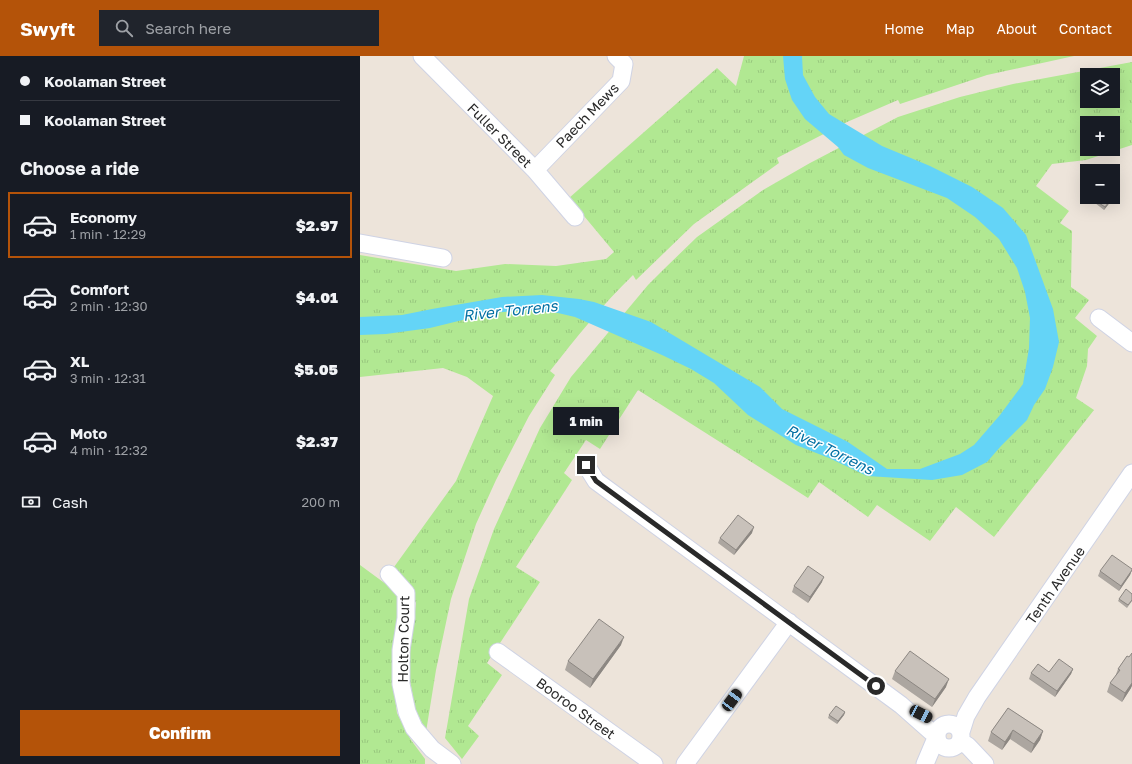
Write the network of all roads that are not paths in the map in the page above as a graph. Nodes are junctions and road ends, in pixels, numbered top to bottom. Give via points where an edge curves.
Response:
1 (422, 56) edge
2 (616, 56) edge
3 (535, 170) junction
4 (575, 217) dead end
5 (360, 243) edge
6 (443, 258) dead end
7 (1099, 318) dead end
8 (1132, 343) edge
9 (586, 465) dead end
10 (1132, 473) edge
11 (389, 574) dead end
12 (789, 622) junction
13 (498, 652) dead end
14 (948, 737) junction
15 (452, 764) edge
16 (654, 764) edge
17 (685, 764) edge
18 (925, 764) edge
19 (936, 764) edge
20 (983, 764) edge

1 - 3 street, Fuller Street
2 - 3 street, Paech Mews via 624,64 621,80
3 - 4 street, Fuller Street
5 - 6 street
7 - 8 street
9 - 12 street via 596,481
10 - 14 street, Tenth Avenue
11 - 15 street, Holton Court via 406,593 401,684 407,712 414,728 432,749
12 - 14 street
12 - 17 street
13 - 16 street, Booroo Street
14 - 18 street, Tenth Avenue
14 - 19 street, Tenth Avenue
14 - 20 street

